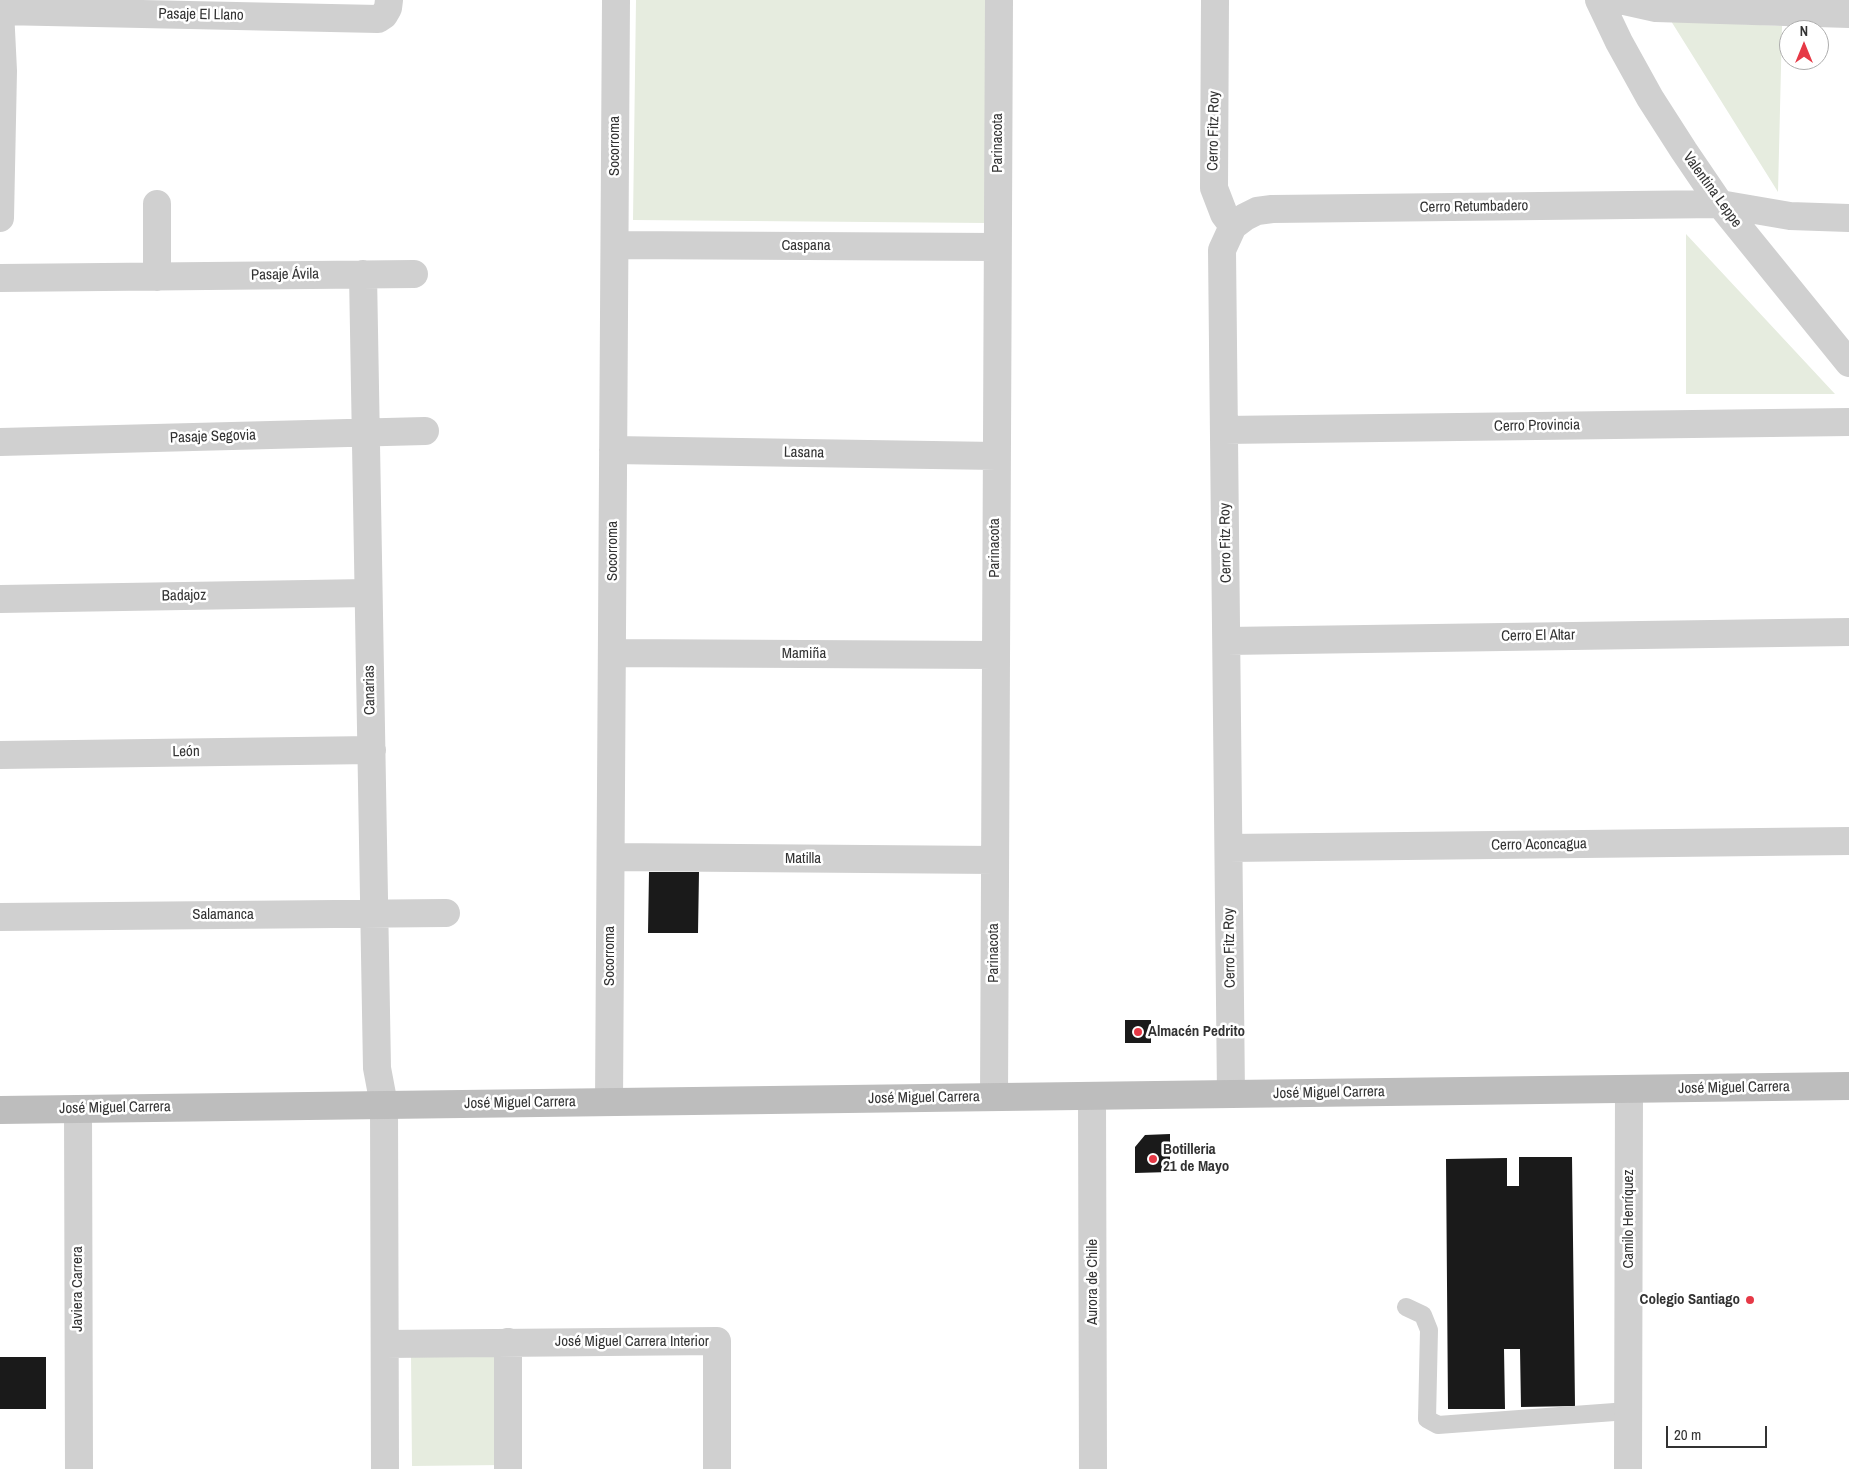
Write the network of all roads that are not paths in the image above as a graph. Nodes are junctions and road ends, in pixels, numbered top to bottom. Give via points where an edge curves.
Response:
1 (389, 0) edge
2 (616, 0) edge
3 (999, 0) edge
4 (1216, 0) edge
5 (1599, 0) edge
6 (1620, 0) edge
7 (0, 10) edge
8 (1849, 14) edge
9 (157, 204) dead end
10 (1720, 204) junction
11 (0, 218) edge
12 (1849, 218) edge
13 (1233, 226) junction
14 (614, 245) junction
15 (998, 247) junction
16 (363, 274) junction
17 (414, 274) dead end
18 (157, 276) junction
19 (0, 278) edge
20 (1849, 363) edge
21 (1849, 422) edge
22 (1224, 430) junction
23 (425, 431) dead end
24 (366, 432) junction
25 (0, 442) edge
26 (613, 450) junction
27 (996, 456) junction
28 (368, 593) junction
29 (0, 599) edge
30 (1849, 632) edge
31 (1227, 641) junction
32 (612, 652) junction
33 (995, 655) junction
34 (372, 750) junction
35 (0, 755) edge
36 (1849, 841) edge
37 (1229, 848) junction
38 (611, 858) junction
39 (995, 860) junction
40 (446, 913) dead end
41 (374, 914) junction
42 (0, 917) edge
43 (1849, 1086) edge
44 (1630, 1089) junction
45 (1232, 1094) junction
46 (1092, 1096) junction
47 (994, 1097) junction
48 (609, 1102) junction
49 (384, 1105) junction
50 (78, 1109) junction
51 (0, 1110) edge
52 (1406, 1307) dead end
53 (508, 1342) junction
54 (385, 1344) junction
55 (1628, 1411) junction
56 (79, 1469) edge
57 (385, 1469) edge
58 (508, 1469) edge
59 (717, 1469) edge
60 (1093, 1469) edge
61 (1628, 1469) edge

1 - 7 street, Pasaje El Llano via 384,15 378,18
2 - 14 street, Socorroma
3 - 15 street, Parinacota
4 - 13 street, Cerro Fitz Roy via 1214,188 1224,214
5 - 10 street, Valentina Leppe via 1650,98
6 - 8 street via 1656,8
7 - 11 street via 3,125
9 - 18 street
10 - 12 street, Cerro Retumbadero via 1790,216
10 - 13 street, Cerro Retumbadero via 1272,209 1258,210
10 - 20 street, Valentina Leppe
13 - 22 street, Cerro Fitz Roy via 1222,250
14 - 15 street, Caspana
14 - 26 street, Socorroma
15 - 27 street, Parinacota
16 - 17 street, Pasaje Ávila
16 - 18 street, Pasaje Ávila
16 - 24 street, Canarias
18 - 19 street, Pasaje Ávila
21 - 22 street, Cerro Provincia
22 - 31 street, Cerro Fitz Roy
23 - 24 street, Pasaje Segovia
24 - 25 street, Pasaje Segovia
24 - 28 street, Canarias
26 - 27 street, Lasana
26 - 32 street, Socorroma
27 - 33 street, Parinacota
28 - 29 street, Badajoz
28 - 34 street, Canarias
30 - 31 street, Cerro El Altar
31 - 37 street, Cerro Fitz Roy
32 - 33 street, Mamiña
32 - 38 street, Socorroma
33 - 39 street, Parinacota
34 - 35 street, León
34 - 41 street, Canarias
36 - 37 street, Cerro Aconcagua
37 - 45 street, Cerro Fitz Roy
38 - 39 street, Matilla
38 - 48 street, Socorroma
39 - 47 street, Parinacota
40 - 41 street, Salamanca
41 - 42 street, Salamanca
41 - 49 street, Canarias via 377,1068
43 - 44 street, José Miguel Carrera
44 - 45 street, José Miguel Carrera
44 - 55 street, Camilo Henríquez
45 - 46 street, José Miguel Carrera
46 - 47 street, José Miguel Carrera
46 - 60 street, Aurora de Chile
47 - 48 street, José Miguel Carrera
48 - 49 street, José Miguel Carrera
49 - 50 street, José Miguel Carrera
49 - 54 street
50 - 51 street, José Miguel Carrera
50 - 56 street, Javiera Carrera
52 - 55 lane via 1423,1315 1429,1330 1427,1419 1438,1425
53 - 54 street, José Miguel Carrera Interior
53 - 58 street
53 - 59 street, José Miguel Carrera Interior via 717,1341
54 - 57 street
55 - 61 street, Camilo Henríquez

